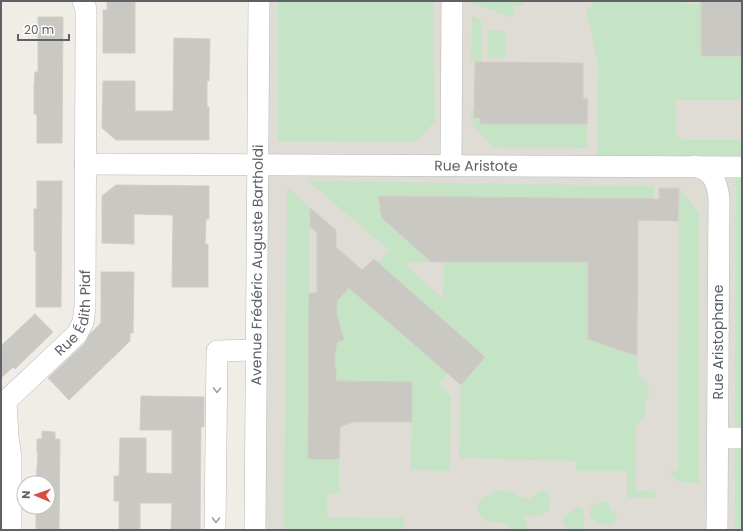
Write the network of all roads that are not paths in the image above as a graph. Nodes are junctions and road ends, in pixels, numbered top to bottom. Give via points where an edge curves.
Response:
1 (83, 1) edge
2 (259, 1) edge
3 (452, 1) edge
4 (85, 164) junction
5 (258, 164) junction
6 (451, 165) junction
7 (694, 166) junction
8 (742, 166) edge
9 (257, 350) junction
10 (4, 399) edge
11 (4, 437) edge
12 (717, 438) junction
13 (742, 438) edge
14 (11, 530) edge
15 (216, 530) edge
16 (255, 530) edge
17 (717, 530) edge

1 - 4 street, Rue Édith Piaf via 86,9
2 - 5 street, Avenue Frédéric Auguste Bartholdi
3 - 6 street
4 - 5 street
4 - 10 street, Rue Édith Piaf via 83,322 77,334
5 - 6 street, Rue Aristote
5 - 9 street, Avenue Frédéric Auguste Bartholdi
6 - 7 street, Rue Aristote
7 - 8 street, Rue Aristote
7 - 12 street, Rue Aristophane via 703,168 710,174 716,182 719,199
9 -> 15 street via 217,351
9 - 16 street, Avenue Frédéric Auguste Bartholdi
10 - 11 street, Rue Édith Piaf
11 - 14 street, Rue Édith Piaf via 11,458
12 - 13 street
12 - 17 street, Rue Aristophane

